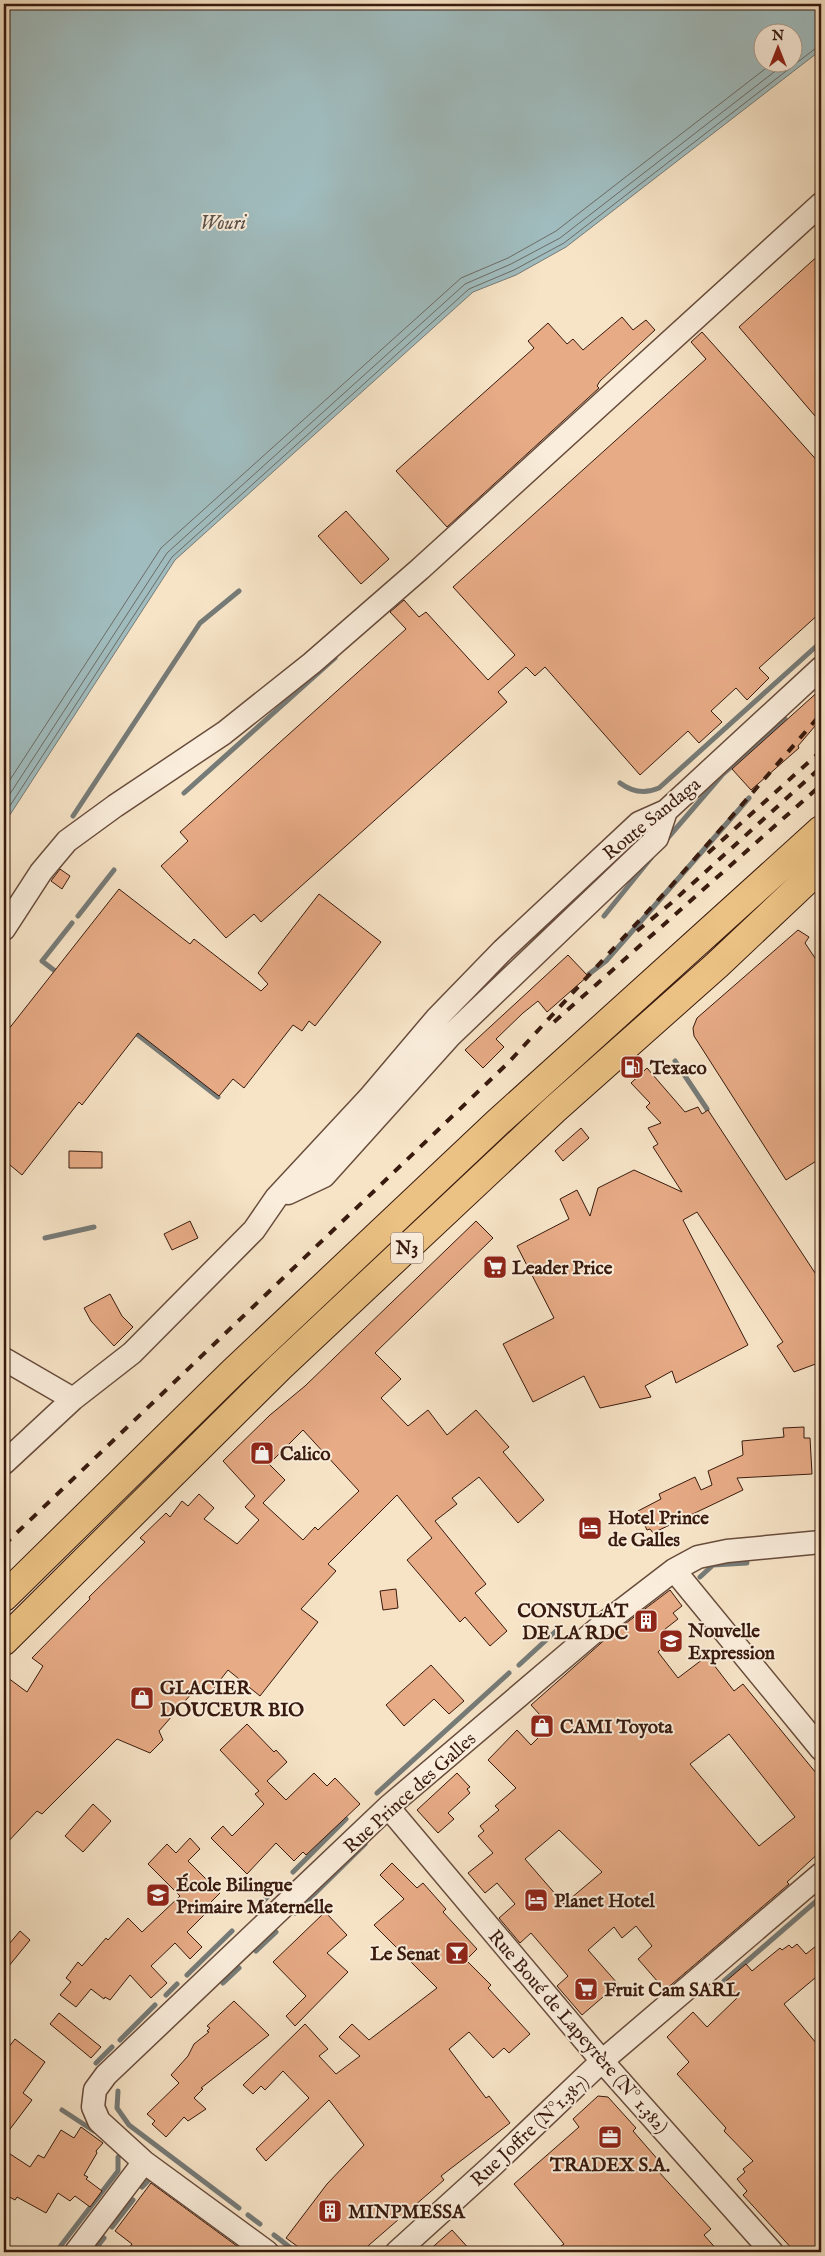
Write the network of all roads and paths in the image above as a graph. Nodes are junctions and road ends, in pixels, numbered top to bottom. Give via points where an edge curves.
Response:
1 (821, 204) edge
2 (821, 668) edge
3 (666, 811) junction
4 (821, 830) edge
5 (821, 867) edge
6 (4, 929) edge
7 (376, 1104) junction
8 (4, 1359) edge
9 (73, 1400) junction
10 (4, 1462) edge
11 (821, 1542) edge
12 (674, 1570) junction
13 (4, 1597) edge
14 (4, 1641) edge
15 (821, 1749) edge
16 (388, 1807) junction
17 (821, 1874) edge
18 (602, 2061) junction
19 (144, 2162) junction
20 (76, 2252) edge
21 (267, 2252) edge
22 (397, 2252) edge
23 (772, 2252) edge

1 - 6 street via 420,569 299,674 224,733 67,841 41,872
2 - 3 street, Route Sandaga
3 - 7 street via 657,838
3 - 7 street, Route Sandaga via 639,823 503,950 436,1019
4 - 13 highway, N3 via 490,1130 240,1366
5 - 14 highway, N3 via 717,965 555,1109 280,1367
7 - 9 street via 317,1170 276,1198 254,1230 132,1353
8 - 9 street
9 - 10 street
11 - 12 street, Rue Prince des Galles via 727,1551 698,1557
12 - 15 street
12 - 16 street, Rue Prince des Galles via 601,1626
16 - 18 street, Rue Boué de Lapeyrère (N° 1.382)
16 - 19 street, Rue Prince des Galles via 106,2075 95,2090 93,2107 98,2121
17 - 18 street, Rue Joffre (N°1.387)
18 - 22 street, Rue Joffre (N°1.387)
18 - 23 street, Rue Boué de Lapeyrère (N° 1.382)
19 - 20 street
19 - 21 street

